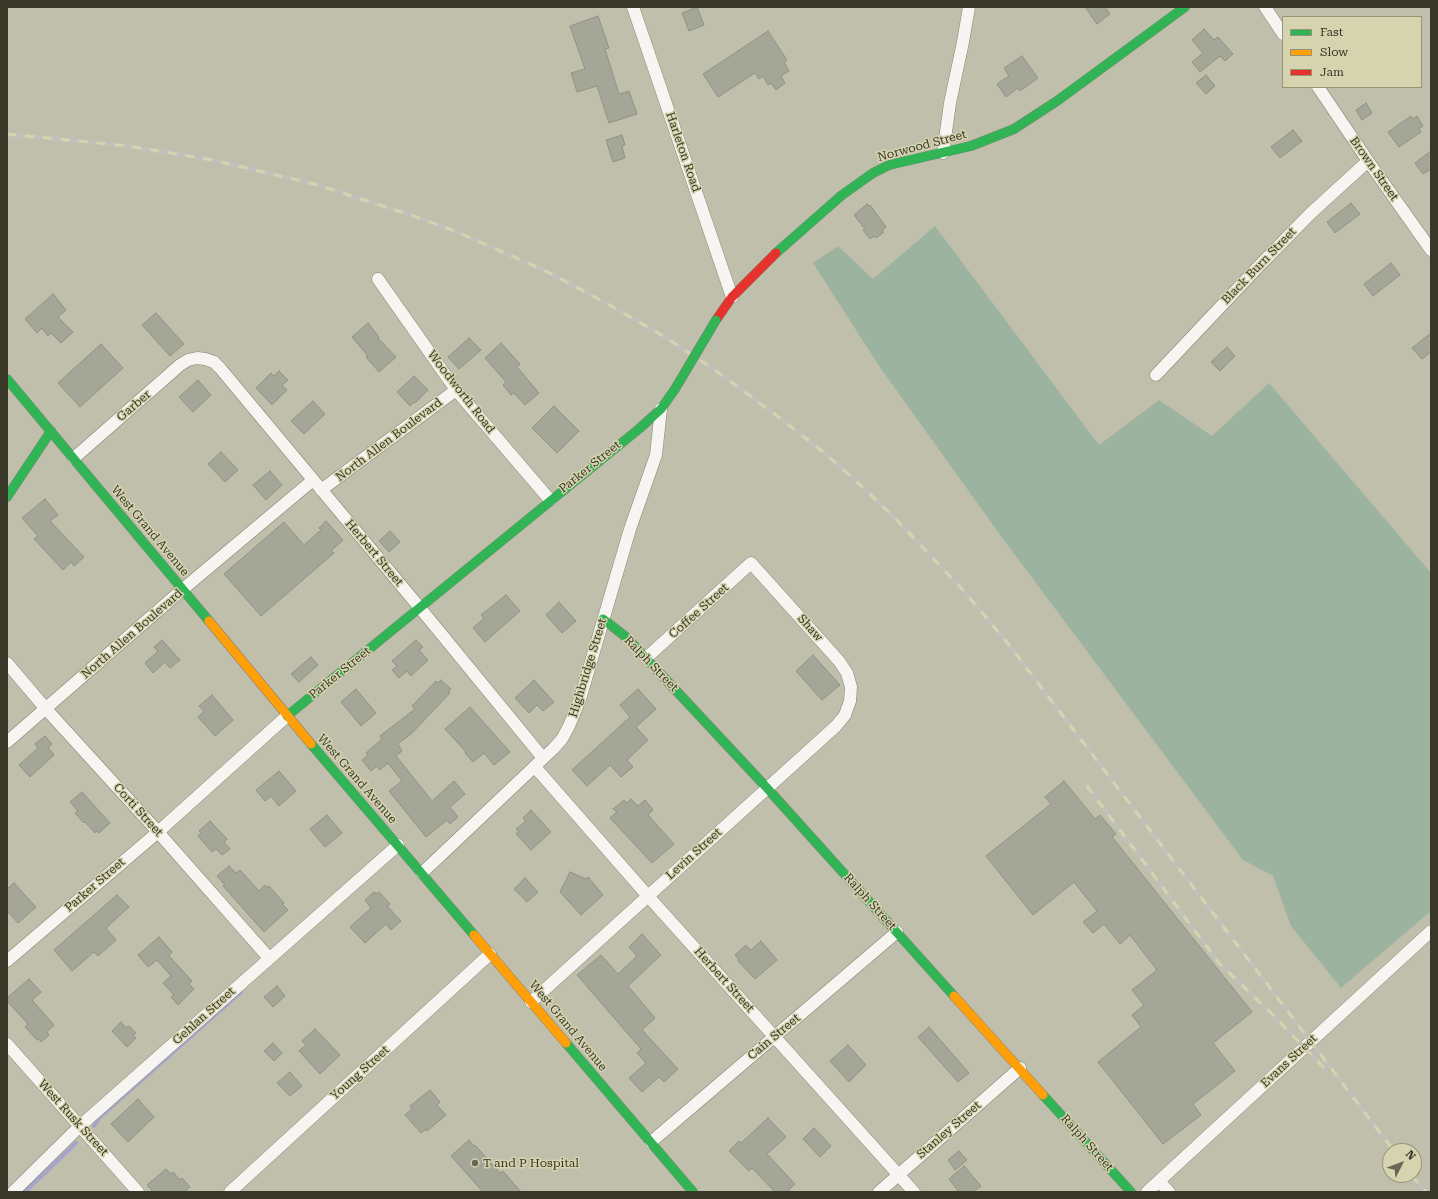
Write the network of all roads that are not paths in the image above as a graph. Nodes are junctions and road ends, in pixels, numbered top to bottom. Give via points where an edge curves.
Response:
1 (633, 7) edge
2 (1185, 7) edge
3 (1265, 7) edge
4 (966, 8) edge
5 (1282, 32) edge
6 (1319, 88) edge
7 (943, 153) junction
8 (1368, 161) junction
9 (1431, 250) edge
10 (378, 279) dead end
11 (732, 297) junction
12 (197, 358) joint
13 (1156, 375) dead end
14 (7, 379) edge
15 (675, 389) joint
16 (456, 390) junction
17 (661, 409) junction
18 (51, 431) junction
19 (74, 458) junction
20 (313, 480) junction
21 (321, 490) junction
22 (7, 497) edge
23 (550, 500) junction
24 (751, 563) joint
25 (183, 589) junction
26 (420, 608) junction
27 (603, 619) junction
28 (646, 658) junction
29 (7, 663) edge
30 (850, 701) joint
31 (46, 709) junction
32 (287, 716) junction
33 (7, 742) edge
34 (539, 762) junction
35 (767, 788) junction
36 (158, 832) junction
37 (398, 845) junction
38 (422, 873) junction
39 (648, 896) junction
40 (1431, 931) edge
41 (897, 932) junction
42 (490, 954) junction
43 (269, 958) junction
44 (7, 961) edge
45 (531, 1002) junction
46 (774, 1036) junction
47 (7, 1044) edge
48 (1020, 1068) junction
49 (80, 1126) junction
50 (651, 1142) junction
51 (899, 1175) junction
52 (1159, 1181) junction
53 (13, 1192) edge
54 (138, 1192) edge
55 (230, 1192) edge
56 (694, 1192) edge
57 (879, 1192) edge
58 (914, 1192) edge
59 (1131, 1192) edge
60 (1147, 1192) edge
61 (1169, 1192) edge

1 - 11 street, Harleton Road
2 - 7 main road, Norwood Street via 1035,117 991,139
3 - 5 street
4 - 7 street via 964,42 950,103
6 - 8 street, Brown Street
7 - 11 main road, Norwood Street via 889,165 858,183 766,262
8 - 9 street, Brown Street
8 - 13 street, Black Burn Street via 1263,261
10 - 16 street, Woodworth Road
11 - 15 main road, Norwood Street, bridge
12 - 19 street, Garber via 180,365
12 - 20 street, Herbert Street via 214,362 220,368
14 - 18 main road, West Grand Avenue
15 - 17 main road, Parker Street
16 - 21 street, North Allen Boulevard
16 - 23 street, Woodworth Road
17 - 23 main road, Parker Street
17 - 27 street, Highbridge Street via 656,454
18 - 19 main road, West Grand Avenue
18 - 22 main road
19 - 25 main road, West Grand Avenue
20 - 21 street, Herbert Street
20 - 25 street, North Allen Boulevard
21 - 26 street, Herbert Street
23 - 26 main road, Parker Street
24 - 28 street, Coffee Street
24 - 30 street, Shaw via 839,661 847,673 851,687
25 - 31 street, North Allen Boulevard
25 - 32 main road, West Grand Avenue
26 - 32 main road, Parker Street
26 - 34 street, Herbert Street
27 - 28 main road, Ralph Street via 626,637
27 - 34 street, Highbridge Street via 575,713 562,739
28 - 35 main road, Ralph Street
29 - 31 street, Corti Street
30 - 35 street, Levin Street via 836,726
31 - 33 street, North Allen Boulevard
31 - 36 street, Corti Street
32 - 36 street, Parker Street
32 - 37 main road, West Grand Avenue
34 - 38 street, Highbridge Street
34 - 39 street, Herbert Street
35 - 39 street, Levin Street
35 - 41 main road, Ralph Street
36 - 43 street, Corti Street
36 - 44 street, Parker Street
37 - 38 main road, West Grand Avenue
37 - 43 street, Gehlan Street
38 - 42 main road, West Grand Avenue
39 - 45 street, Levin Street
39 - 46 street, Herbert Street
40 - 52 street, Evans Street
41 - 46 street, Cain Street
41 - 48 main road, Ralph Street
42 - 45 main road, West Grand Avenue
42 - 55 street, Young Street
43 - 49 street, Gehlan Street
45 - 50 main road, West Grand Avenue
46 - 50 street, Cain Street
46 - 51 street, Herbert Street
47 - 49 street, West Rusk Street
48 - 51 street, Stanley Street
48 - 59 main road, Ralph Street
49 - 53 street, Gehlan Street
49 - 54 street, West Rusk Street
50 - 56 main road, West Grand Avenue
51 - 57 street, Stanley Street
51 - 58 street, Herbert Street
52 - 60 street, Evans Street
52 - 61 street

